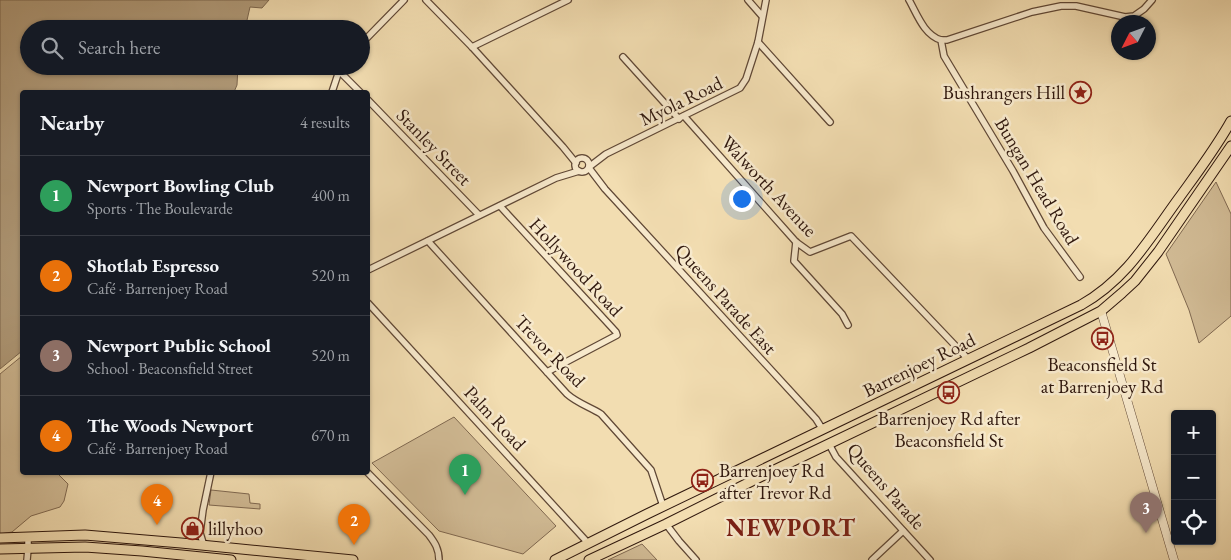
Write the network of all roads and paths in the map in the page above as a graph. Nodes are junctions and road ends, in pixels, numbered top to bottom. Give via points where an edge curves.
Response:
1 (404, 0) edge
2 (426, 0) edge
3 (568, 0) edge
4 (748, 0) edge
5 (766, 0) edge
6 (909, 0) edge
7 (1152, 0) edge
8 (762, 16) junction
9 (370, 35) edge
10 (941, 40) junction
11 (758, 42) junction
12 (472, 48) junction
13 (623, 57) dead end
14 (339, 75) edge
15 (346, 75) edge
16 (333, 90) edge
17 (358, 90) edge
18 (370, 102) edge
19 (681, 117) junction
20 (1231, 121) edge
21 (830, 122) dead end
22 (1231, 146) edge
23 (563, 147) junction
24 (606, 154) junction
25 (584, 159) junction
26 (576, 164) junction
27 (585, 169) junction
28 (556, 178) junction
29 (500, 206) junction
30 (479, 216) junction
31 (428, 241) junction
32 (796, 242) junction
33 (370, 269) edge
34 (1080, 277) dead end
35 (1095, 297) junction
36 (370, 305) edge
37 (1101, 311) junction
38 (848, 325) dead end
39 (968, 360) junction
40 (547, 372) junction
41 (823, 430) junction
42 (829, 444) junction
43 (210, 475) edge
44 (370, 475) edge
45 (663, 506) junction
46 (666, 524) junction
47 (903, 531) junction
48 (28, 537) junction
49 (0, 538) edge
50 (588, 543) junction
51 (204, 546) junction
52 (28, 548) junction
53 (0, 549) edge
54 (592, 558) edge
55 (212, 559) edge
56 (27, 560) edge
57 (231, 560) edge
58 (353, 560) edge
59 (439, 560) edge
60 (555, 560) edge
61 (696, 560) edge
62 (872, 560) edge
63 (930, 560) edge
64 (1174, 560) edge

1 - 9 street
2 - 12 street
3 - 12 street
4 - 8 street
5 - 8 street, Myola Road
6 - 10 street via 928,32
7 - 10 street via 1134,16 1061,6
8 - 11 street, Myola Road
10 - 34 street, Bungan Head Road via 944,56 1044,228
11 - 19 street, Myola Road via 740,88
11 - 21 street
12 - 23 street
13 - 19 street, Walworth Avenue
14 - 16 street
15 - 17 street
18 - 30 street, Stanley Street
19 - 24 street, Myola Road
19 - 32 street, Walworth Avenue
20 - 35 main road, Barrenjoey Road via 1134,262
22 - 37 main road, Barrenjoey Road via 1158,252 1135,281
23 - 25 street
23 - 26 street
24 - 25 street, Myola Road
24 - 27 street, Myola Road
25 - 26 street, Myola Road via 577,160
25 - 27 street
26 - 27 street via 577,170
26 - 28 street, Myola Road
27 - 28 street, Myola Road
27 - 41 street, Queens Parade East
28 - 29 street, Myola Road
29 - 30 street, Myola Road
29 - 40 street, Hollywood Road via 617,335
30 - 31 street, Myola Road
31 - 33 street, Myola Road
31 - 40 street, Trevor Road
32 - 38 street via 794,261 842,314
32 - 39 street, Walworth Avenue via 810,252 851,236
35 - 37 main road
35 - 39 main road, Barrenjoey Road
36 - 50 street, Palm Road
37 - 42 main road, Barrenjoey Road
37 - 64 street
39 - 41 main road, Barrenjoey Road
40 - 45 street, Trevor Road via 574,400 601,414 651,470
41 - 42 main road, Queens Parade
41 - 45 main road, Barrenjoey Road
42 - 46 main road, Barrenjoey Road
42 - 47 street, Queens Parade via 836,457
43 - 51 street via 200,533
44 - 59 street via 429,534 439,552
45 - 46 main road
45 - 50 main road, Barrenjoey Road
46 - 54 main road, Barrenjoey Road
46 - 61 street
47 - 62 street
47 - 63 street, Queens Parade
48 - 49 main road
48 - 51 main road via 84,535
48 - 52 street
50 - 54 main road, Palm Road
50 - 60 main road, Barrenjoey Road
51 - 58 main road
52 - 53 main road
52 - 55 main road via 85,547
52 - 56 street
55 - 57 main road

